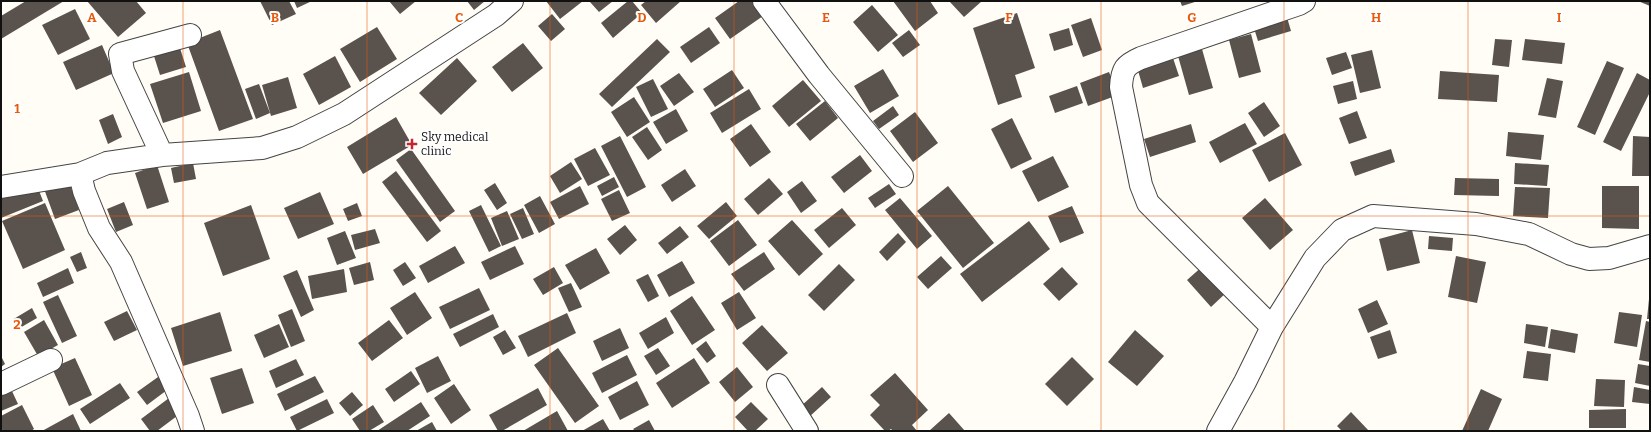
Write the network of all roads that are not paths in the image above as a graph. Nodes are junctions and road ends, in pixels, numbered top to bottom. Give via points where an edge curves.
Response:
1 (512, 1) edge
2 (764, 1) edge
3 (1304, 1) edge
4 (190, 35) dead end
5 (162, 155) junction
6 (80, 174) junction
7 (902, 176) dead end
8 (1, 187) edge
9 (1650, 246) edge
10 (1272, 327) junction
11 (51, 360) dead end
12 (1, 384) edge
13 (778, 385) dead end
14 (193, 431) edge
15 (807, 431) edge
16 (1218, 431) edge

1 - 5 street via 496,15 344,114 297,137 262,148
2 - 7 street via 818,75
3 - 10 street via 1141,58 1129,63 1122,73 1121,87 1139,178 1148,203
4 - 5 street via 120,54 123,71
5 - 6 street via 107,163
6 - 8 street
6 - 14 street via 99,228 121,262
9 - 10 street via 1609,258 1589,259 1571,254 1529,234 1476,224 1373,216 1342,230 1316,258
10 - 16 street
11 - 12 street
13 - 15 street

